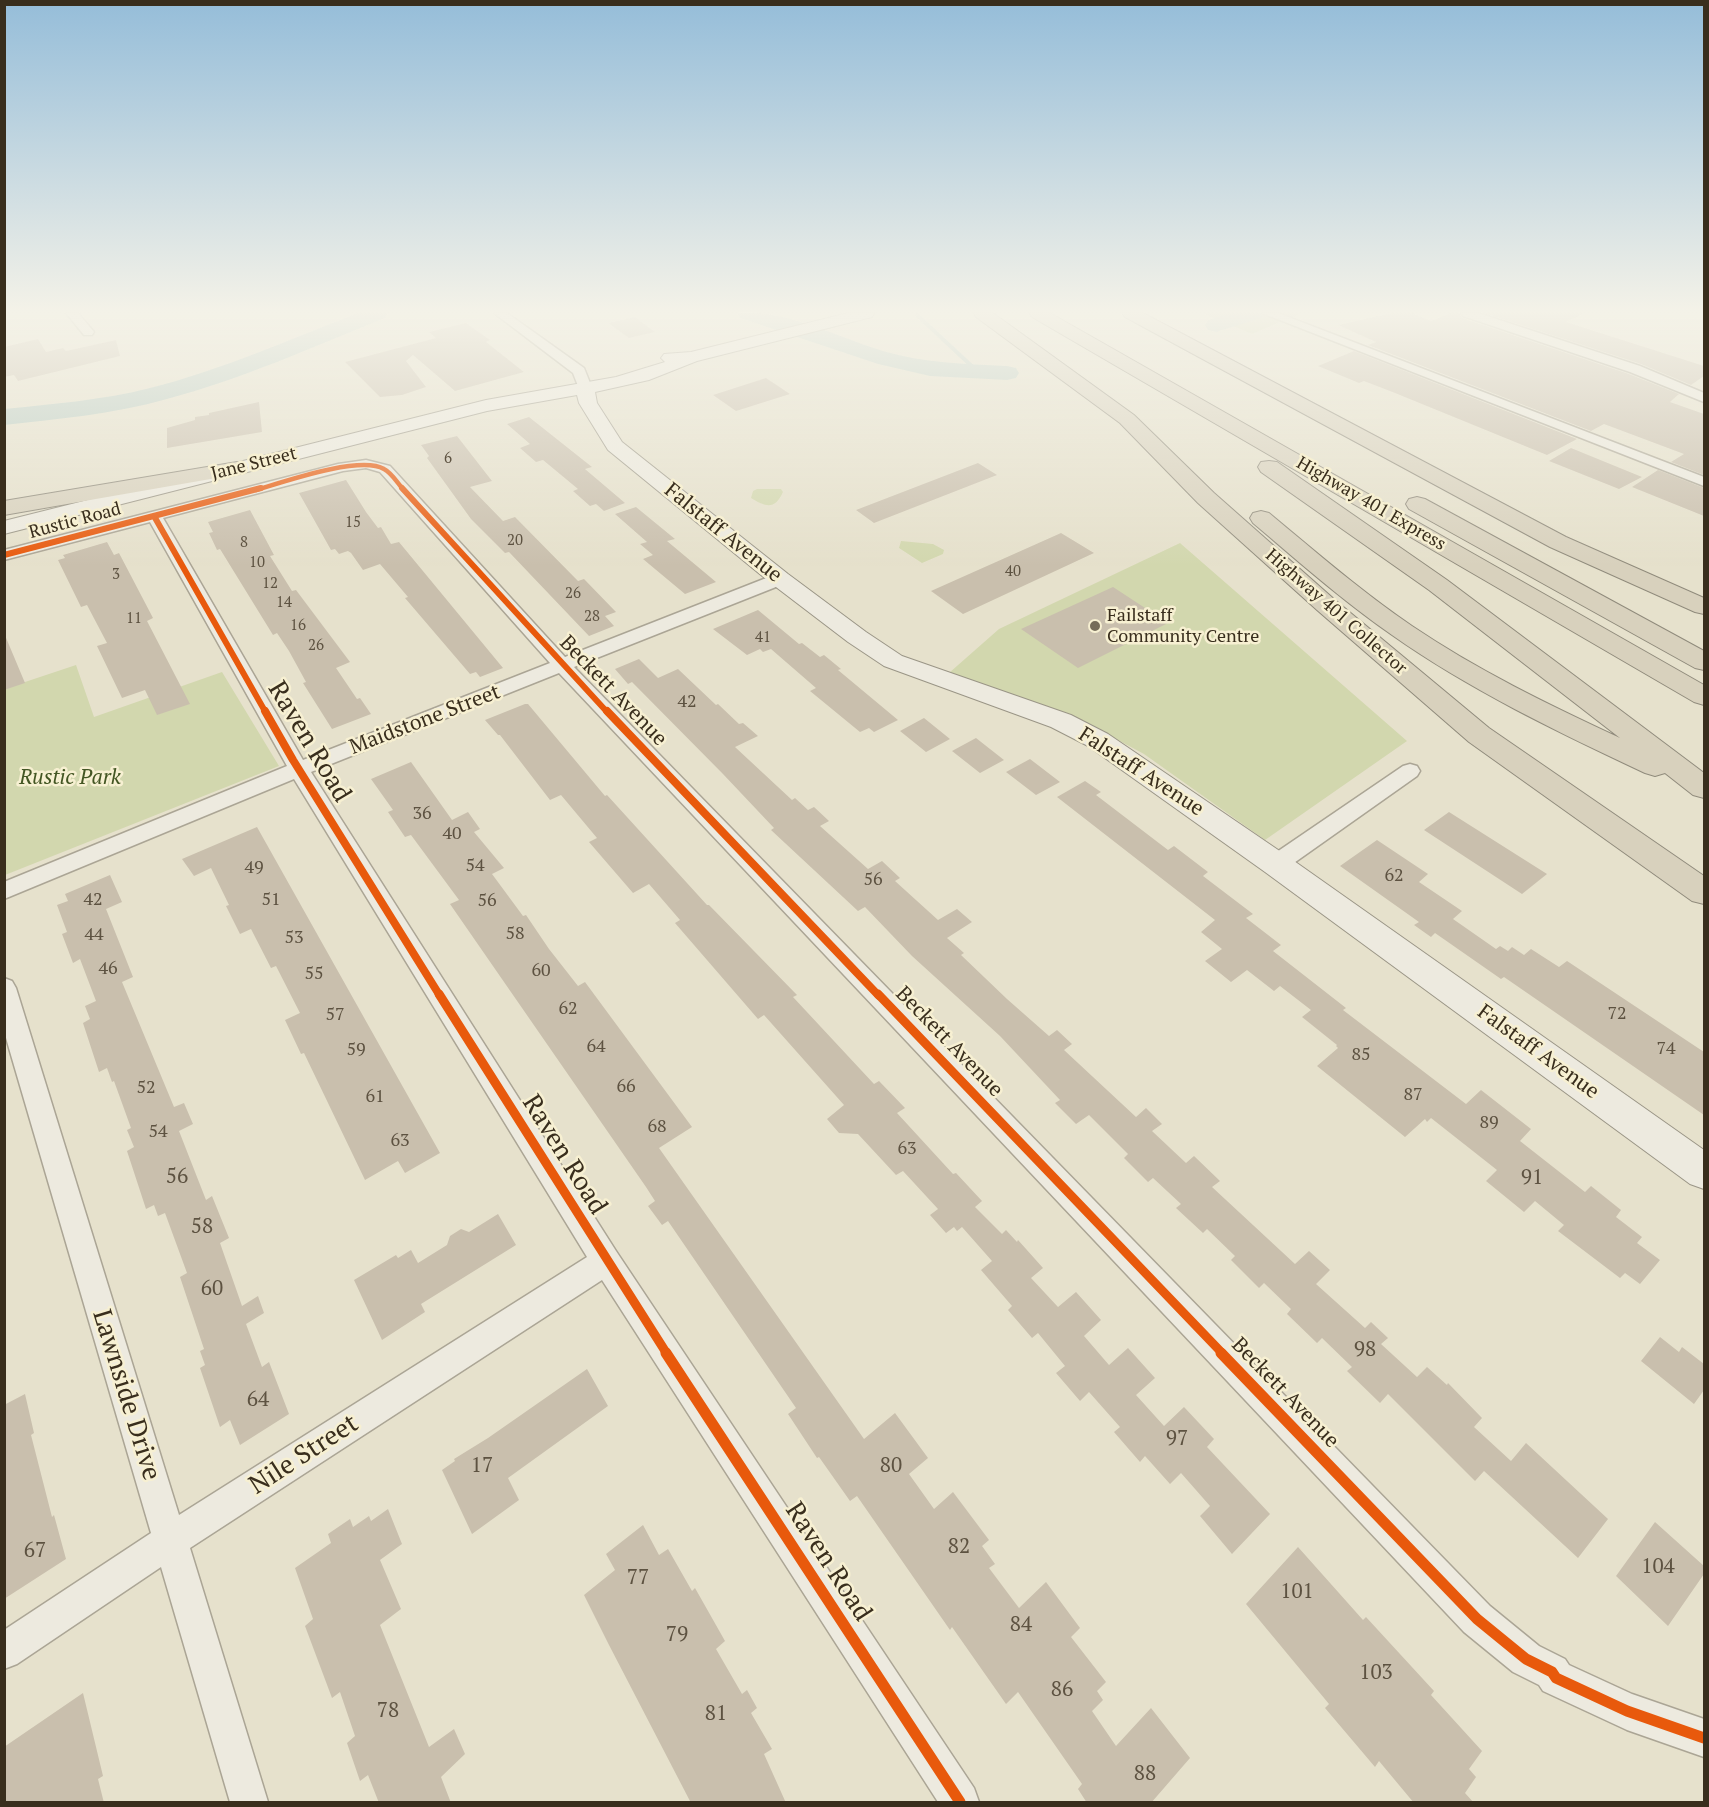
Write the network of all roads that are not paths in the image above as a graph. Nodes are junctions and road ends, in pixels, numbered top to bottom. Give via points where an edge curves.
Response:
1 (541, 397) edge
2 (587, 397) edge
3 (1097, 397) edge
4 (1176, 397) edge
5 (1184, 397) edge
6 (1288, 397) edge
7 (1486, 397) edge
8 (502, 402) junction
9 (1127, 419) junction
10 (601, 424) junction
11 (237, 468) joint
12 (1704, 482) edge
13 (1395, 491) dead end
14 (154, 516) junction
15 (5, 523) edge
16 (1558, 542) junction
17 (4, 555) edge
18 (780, 579) junction
19 (1704, 607) edge
20 (1704, 621) edge
21 (1704, 662) edge
22 (563, 666) junction
23 (1704, 696) edge
24 (299, 769) junction
25 (1410, 771) dead end
26 (1704, 788) edge
27 (1276, 864) junction
28 (4, 891) edge
29 (1704, 892) edge
30 (4, 988) edge
31 (1704, 1172) edge
32 (606, 1261) junction
33 (170, 1541) junction
34 (4, 1651) edge
35 (1704, 1738) edge
36 (249, 1803) edge
37 (960, 1803) edge

1 - 8 street, Jane Street
2 - 10 street, Falstaff Avenue
3 - 9 highway, Highway 401 Collector
4 - 26 highway via 1438,585
5 - 23 highway, Highway 401 Express
6 - 16 highway
7 - 12 street
8 - 10 street via 561,402
8 - 11 street, Jane Street
9 - 26 highway via 1186,456 1352,593 1422,644 1604,743
9 - 29 highway, Highway 401 Collector via 1206,498 1479,735
10 - 18 street, Falstaff Avenue via 615,446
11 - 15 highway
13 - 21 highway, Highway 401 Express
14 - 17 street, Rustic Road
14 - 22 street, Beckett Avenue via 355,465 377,466 385,469
14 - 24 street, Raven Road
16 - 19 highway
16 - 20 highway via 1597,569
18 - 22 street, Maidstone Street
18 - 27 street, Falstaff Avenue via 893,661 1061,721 1098,740
22 - 24 street, Maidstone Street
22 - 35 street, Beckett Avenue via 1477,1619 1556,1678 1627,1712
24 - 28 street, Maidstone Street
24 - 32 street, Raven Road
25 - 27 street
27 - 31 street, Falstaff Avenue
30 - 33 street, Lawnside Drive
32 - 33 street, Nile Street
32 - 37 street, Raven Road
33 - 34 street, Nile Street
33 - 36 street, Lawnside Drive

